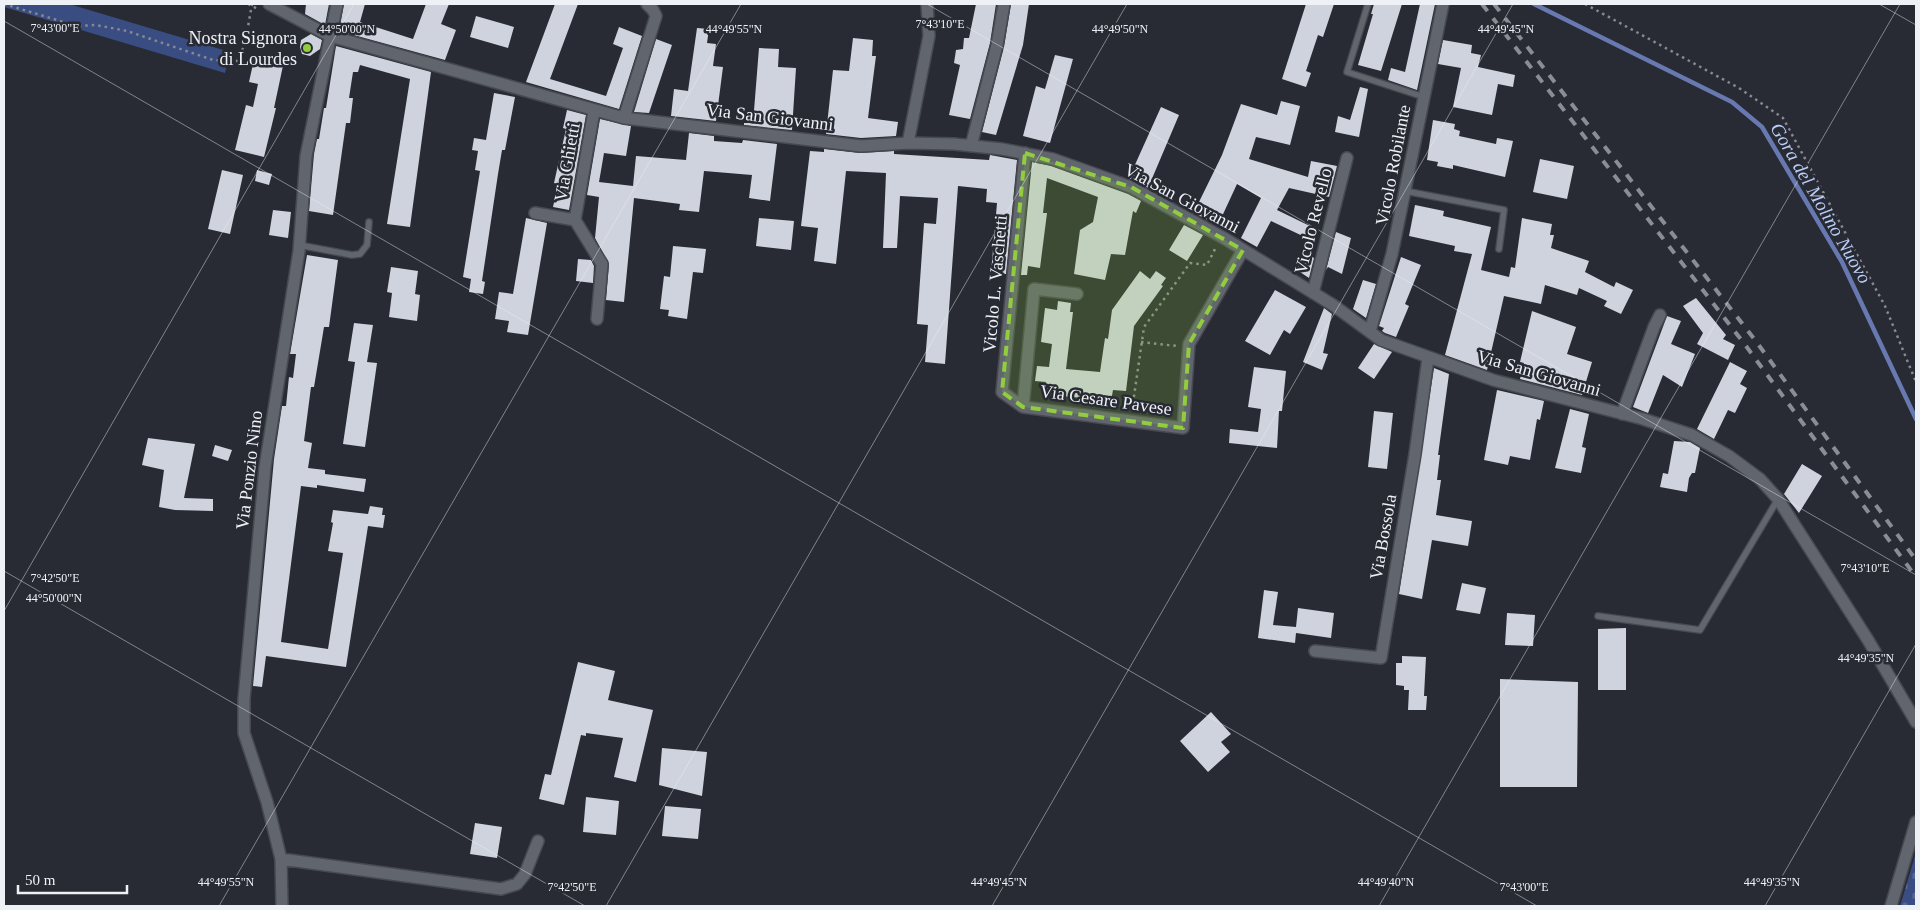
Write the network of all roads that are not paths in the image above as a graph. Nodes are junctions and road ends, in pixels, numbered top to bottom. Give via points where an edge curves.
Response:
1 (269, 4) edge
2 (337, 4) edge
3 (647, 4) edge
4 (927, 4) edge
5 (1004, 4) edge
6 (1368, 4) edge
7 (1443, 4) edge
8 (330, 36) junction
9 (1424, 97) junction
10 (594, 111) junction
11 (624, 118) junction
12 (908, 143) junction
13 (972, 146) junction
14 (1025, 153) junction
15 (1346, 158) dead end
16 (1405, 191) junction
17 (535, 213) dead end
18 (575, 220) junction
19 (369, 222) dead end
20 (299, 245) junction
21 (1499, 249) dead end
22 (1243, 250) junction
23 (1313, 293) junction
24 (1077, 294) dead end
25 (1660, 315) dead end
26 (597, 319) dead end
27 (1370, 331) junction
28 (1428, 358) junction
29 (1023, 407) junction
30 (1622, 414) junction
31 (1778, 498) junction
32 (1598, 616) dead end
33 (1315, 651) dead end
34 (1916, 722) edge
35 (1916, 822) edge
36 (538, 841) dead end
37 (281, 859) junction
38 (282, 906) edge
39 (1892, 906) edge

1 - 8 street, Via San Giovanni
2 - 8 street, Via Ponzio Nino
3 - 11 street via 656,16
4 - 12 street via 928,36
5 - 13 street
6 - 9 lane via 1347,72
7 - 9 street, Vicolo Robilante
8 - 10 street, Via San Giovanni
8 - 20 street, Via Ponzio Nino via 306,156
9 - 16 street, Vicolo Robilante
10 - 11 street, Via San Giovanni
10 - 18 street, Via Ghietti
11 - 12 street, Via San Giovanni via 861,146
12 - 13 street, Via San Giovanni
13 - 14 street, Via San Giovanni
14 - 22 street, Via San Giovanni via 1053,159 1132,186
14 - 29 street, Vicolo L. Vaschetti via 1002,392
15 - 23 street, Vicolo Revello
16 - 21 lane via 1504,210
16 - 27 street, Vicolo Robilante via 1392,254
17 - 18 street
18 - 26 street via 602,264
19 - 20 lane via 367,245 360,254
20 - 37 street, Via Ponzio Nino via 265,467 244,699 244,733 267,802
22 - 23 street, Via San Giovanni
22 - 29 street, Via Cesare Pavese via 1189,347 1183,428
23 - 27 street, Via San Giovanni
24 - 29 street, Via Cesare Pavese via 1034,289
25 - 30 street
27 - 28 street, Via San Giovanni via 1381,340
28 - 30 street, Via San Giovanni via 1493,380
28 - 33 street, Via Bossola via 1381,658
30 - 31 street, Via San Giovanni via 1692,435 1729,456 1760,479
31 - 32 lane via 1700,630
31 - 34 street, Via San Giovanni
35 - 39 street
36 - 37 street via 525,874 516,884 500,889
37 - 38 street, Via Ponzio Nino

